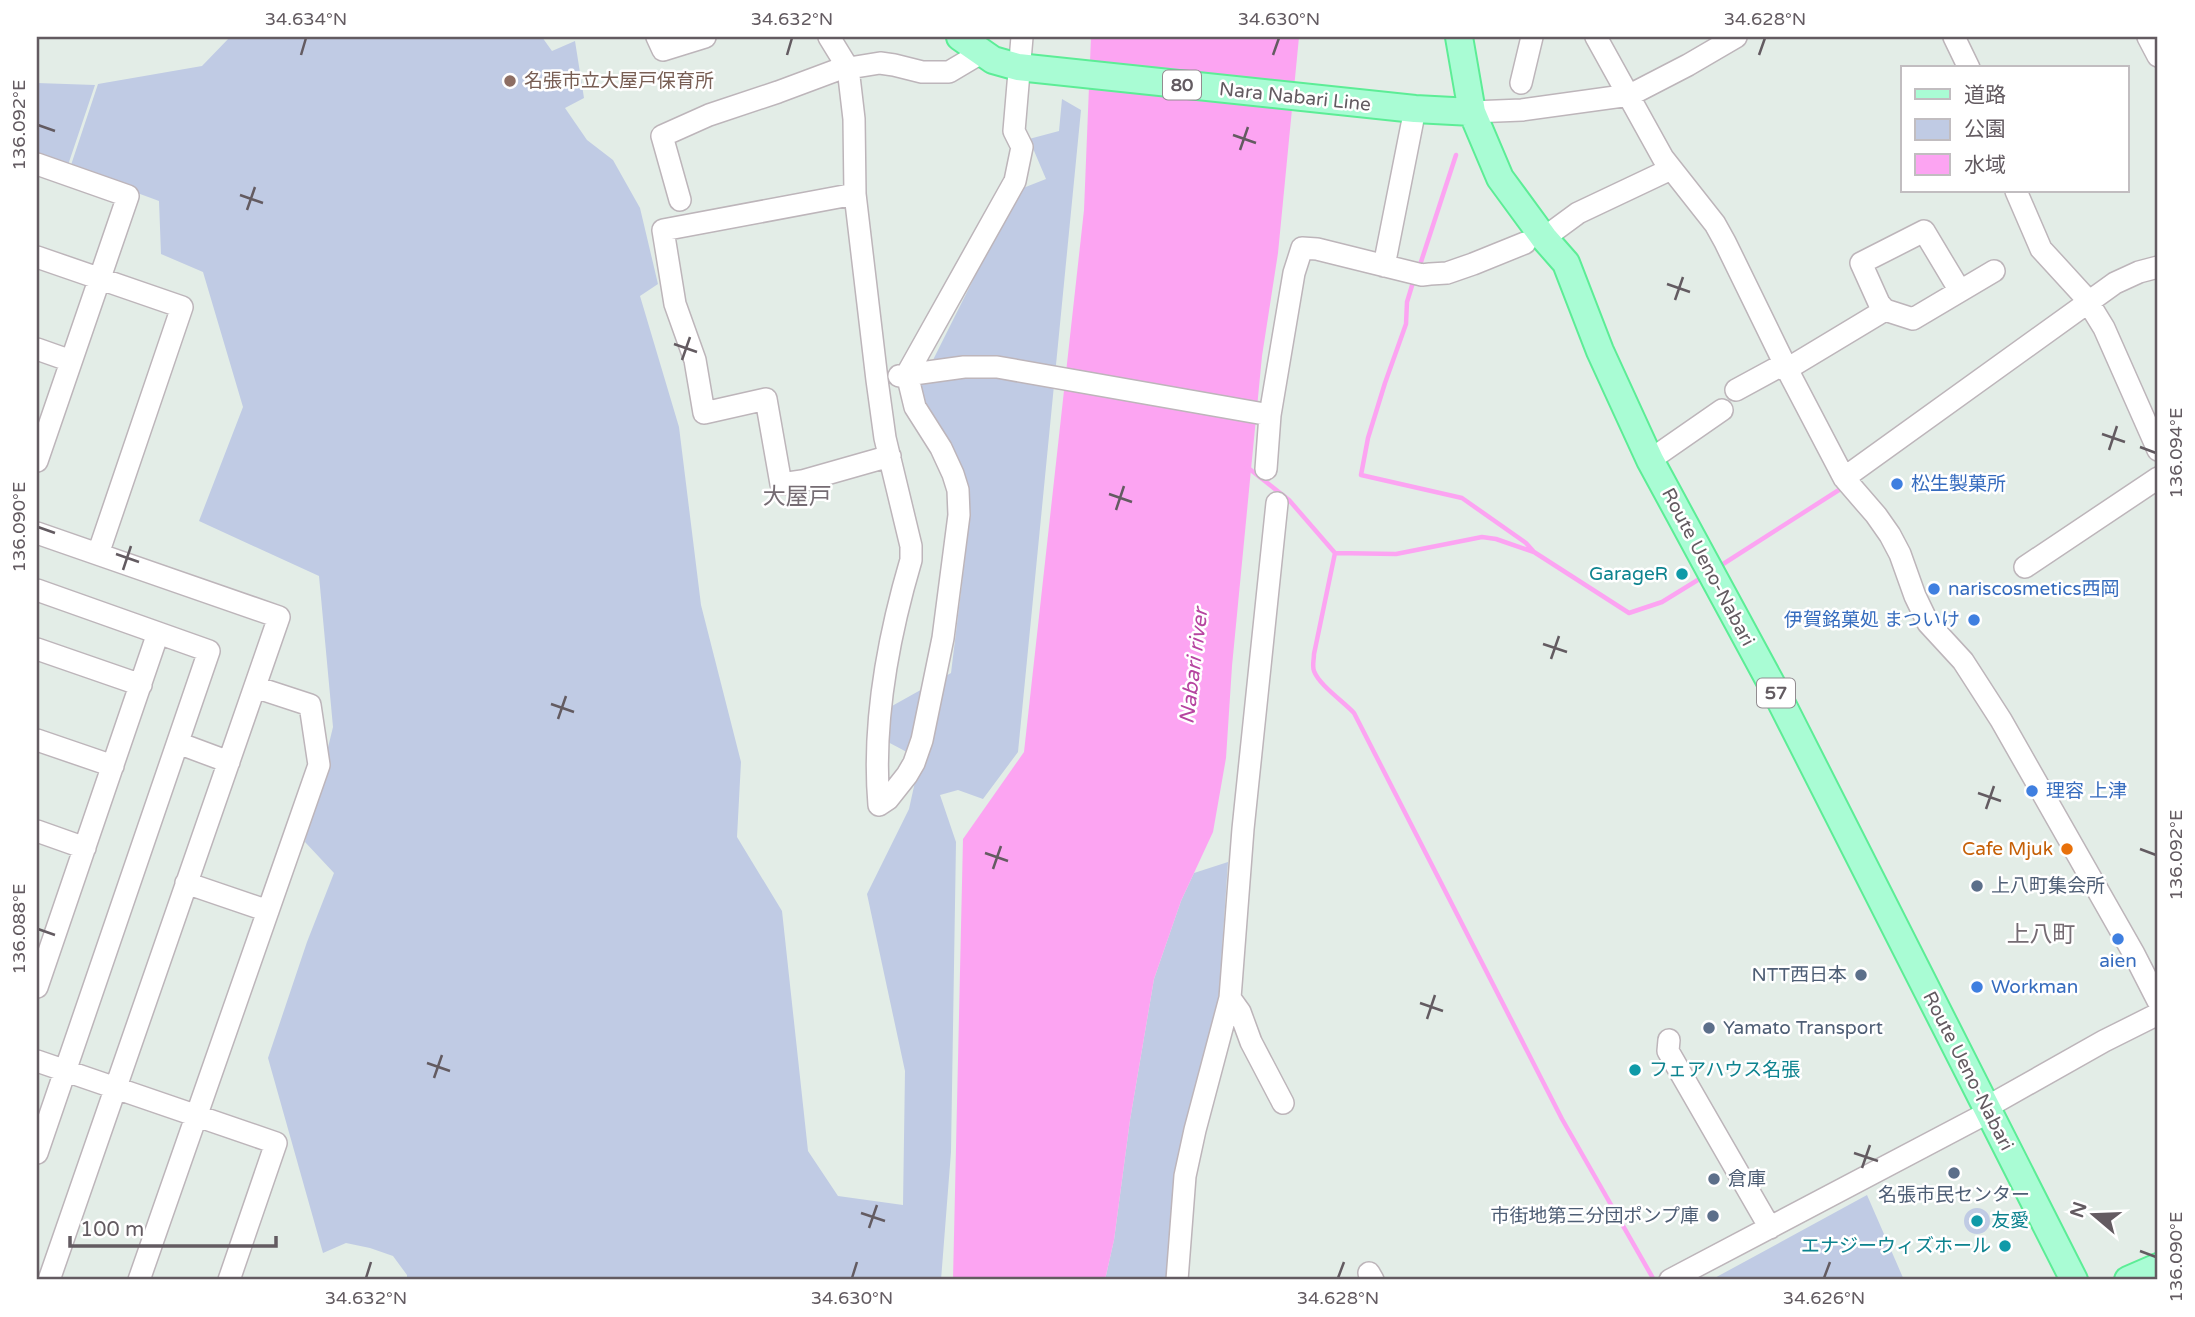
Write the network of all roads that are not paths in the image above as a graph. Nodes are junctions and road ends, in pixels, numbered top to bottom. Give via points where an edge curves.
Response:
1 (657, 37) edge
2 (705, 37) edge
3 (830, 37) edge
4 (1022, 37) edge
5 (1459, 37) edge
6 (1532, 37) edge
7 (1596, 37) edge
8 (1736, 37) edge
9 (1954, 37) edge
10 (2148, 37) edge
11 (970, 45) edge
12 (2158, 56) edge
13 (1968, 66) edge
14 (848, 68) junction
15 (1022, 68) junction
16 (1521, 83) dead end
17 (1630, 95) junction
18 (1415, 109) junction
19 (1472, 112) junction
20 (37, 164) edge
21 (1671, 169) junction
22 (2017, 192) edge
23 (855, 194) junction
24 (680, 200) dead end
25 (1535, 240) junction
26 (37, 257) edge
27 (1384, 265) junction
28 (2158, 267) edge
29 (1994, 271) dead end
30 (99, 279) junction
31 (1960, 291) junction
32 (2093, 304) junction
33 (1885, 310) junction
34 (37, 349) edge
35 (71, 361) junction
36 (1786, 366) junction
37 (907, 374) junction
38 (877, 380) junction
39 (1736, 390) dead end
40 (1722, 410) dead end
41 (1270, 415) junction
42 (39, 449) edge
43 (2158, 450) edge
44 (890, 456) junction
45 (1650, 460) junction
46 (1266, 469) dead end
47 (2158, 478) edge
48 (1847, 481) junction
49 (1277, 503) dead end
50 (37, 533) edge
51 (98, 554) junction
52 (2025, 567) dead end
53 (37, 590) edge
54 (158, 633) junction
55 (37, 649) edge
56 (141, 685) junction
57 (255, 687) junction
58 (37, 740) edge
59 (178, 743) junction
60 (229, 762) junction
61 (113, 766) junction
62 (37, 831) edge
63 (85, 848) junction
64 (186, 883) junction
65 (268, 911) junction
66 (47, 924) edge
67 (37, 986) edge
68 (1230, 998) junction
69 (2158, 1001) edge
70 (2158, 1014) edge
71 (1669, 1040) dead end
72 (37, 1061) edge
73 (65, 1071) junction
74 (116, 1088) junction
75 (1283, 1103) dead end
76 (1988, 1110) junction
77 (197, 1116) junction
78 (37, 1153) edge
79 (1770, 1228) junction
80 (2158, 1267) edge
81 (49, 1280) edge
82 (139, 1280) edge
83 (229, 1280) edge
84 (1177, 1280) edge
85 (1670, 1280) edge
86 (2074, 1280) edge
87 (2127, 1280) edge

1 - 2 street via 663,50
3 - 14 street
4 - 15 street
5 - 19 main road, Route Ueno-Nabari / 57
6 - 16 street
7 - 17 street
8 - 17 street
9 - 13 street
10 - 12 street
11 - 14 street via 949,72 887,64
11 - 15 main road, Nara Nabari Line / 80 via 993,60
14 - 23 street
14 - 24 street via 709,115 662,136
15 - 18 main road, Nara Nabari Line / 80
15 - 37 street via 1014,131 1022,147 1015,181
17 - 19 street
17 - 21 street
18 - 19 main road, Nara Nabari Line / 80
18 - 27 street
19 - 25 main road, Route Ueno-Nabari / 57 via 1500,178
20 - 30 street via 128,196
21 - 25 street via 1578,213
21 - 36 street via 1715,224
22 - 32 street via 2041,249
23 - 38 street
23 - 44 street via 663,230 674,304 695,360 704,413 766,399 780,484
25 - 27 street via 1447,273 1417,273
25 - 45 main road, Route Ueno-Nabari / 57 via 1566,263
26 - 30 street
27 - 41 street via 1302,248
28 - 32 street via 2115,283
29 - 31 street
30 - 35 street
30 - 51 street via 182,307
31 - 33 street via 1913,320
31 - 33 street via 1924,231 1861,263
32 - 43 street
32 - 48 street
33 - 36 street
34 - 35 street
35 - 42 street
36 - 39 street
36 - 48 street
37 - 38 street
37 - 41 street via 997,367
37 - 44 street via 915,407 953,474 959,516 943,638 922,740 907,775 879,805 877,744 886,671 911,560
38 - 44 street
40 - 45 street
41 - 46 street
45 - 76 main road, Route Ueno-Nabari / 57 via 1779,698
47 - 52 street
48 - 69 street via 1890,535 1928,623 1963,661 2001,720
49 - 68 street
50 - 51 street
51 - 57 street via 279,618
53 - 54 street
54 - 56 street
54 - 59 street via 209,651
55 - 56 street
56 - 61 street
57 - 60 street
57 - 65 street via 310,705 319,765
58 - 61 street
59 - 60 street
59 - 73 street
60 - 64 street
61 - 63 street
62 - 63 street
63 - 66 street
64 - 65 street
64 - 74 street
65 - 77 street
66 - 67 street
68 - 75 street
68 - 84 street via 1185,1176
70 - 76 street
71 - 79 street via 1668,1051
72 - 73 street
73 - 74 street
73 - 78 street
74 - 77 street
74 - 81 street
76 - 79 street
76 - 86 main road, Route Ueno-Nabari / 57
77 - 82 street
77 - 83 street via 276,1143
79 - 85 street
80 - 87 main road

